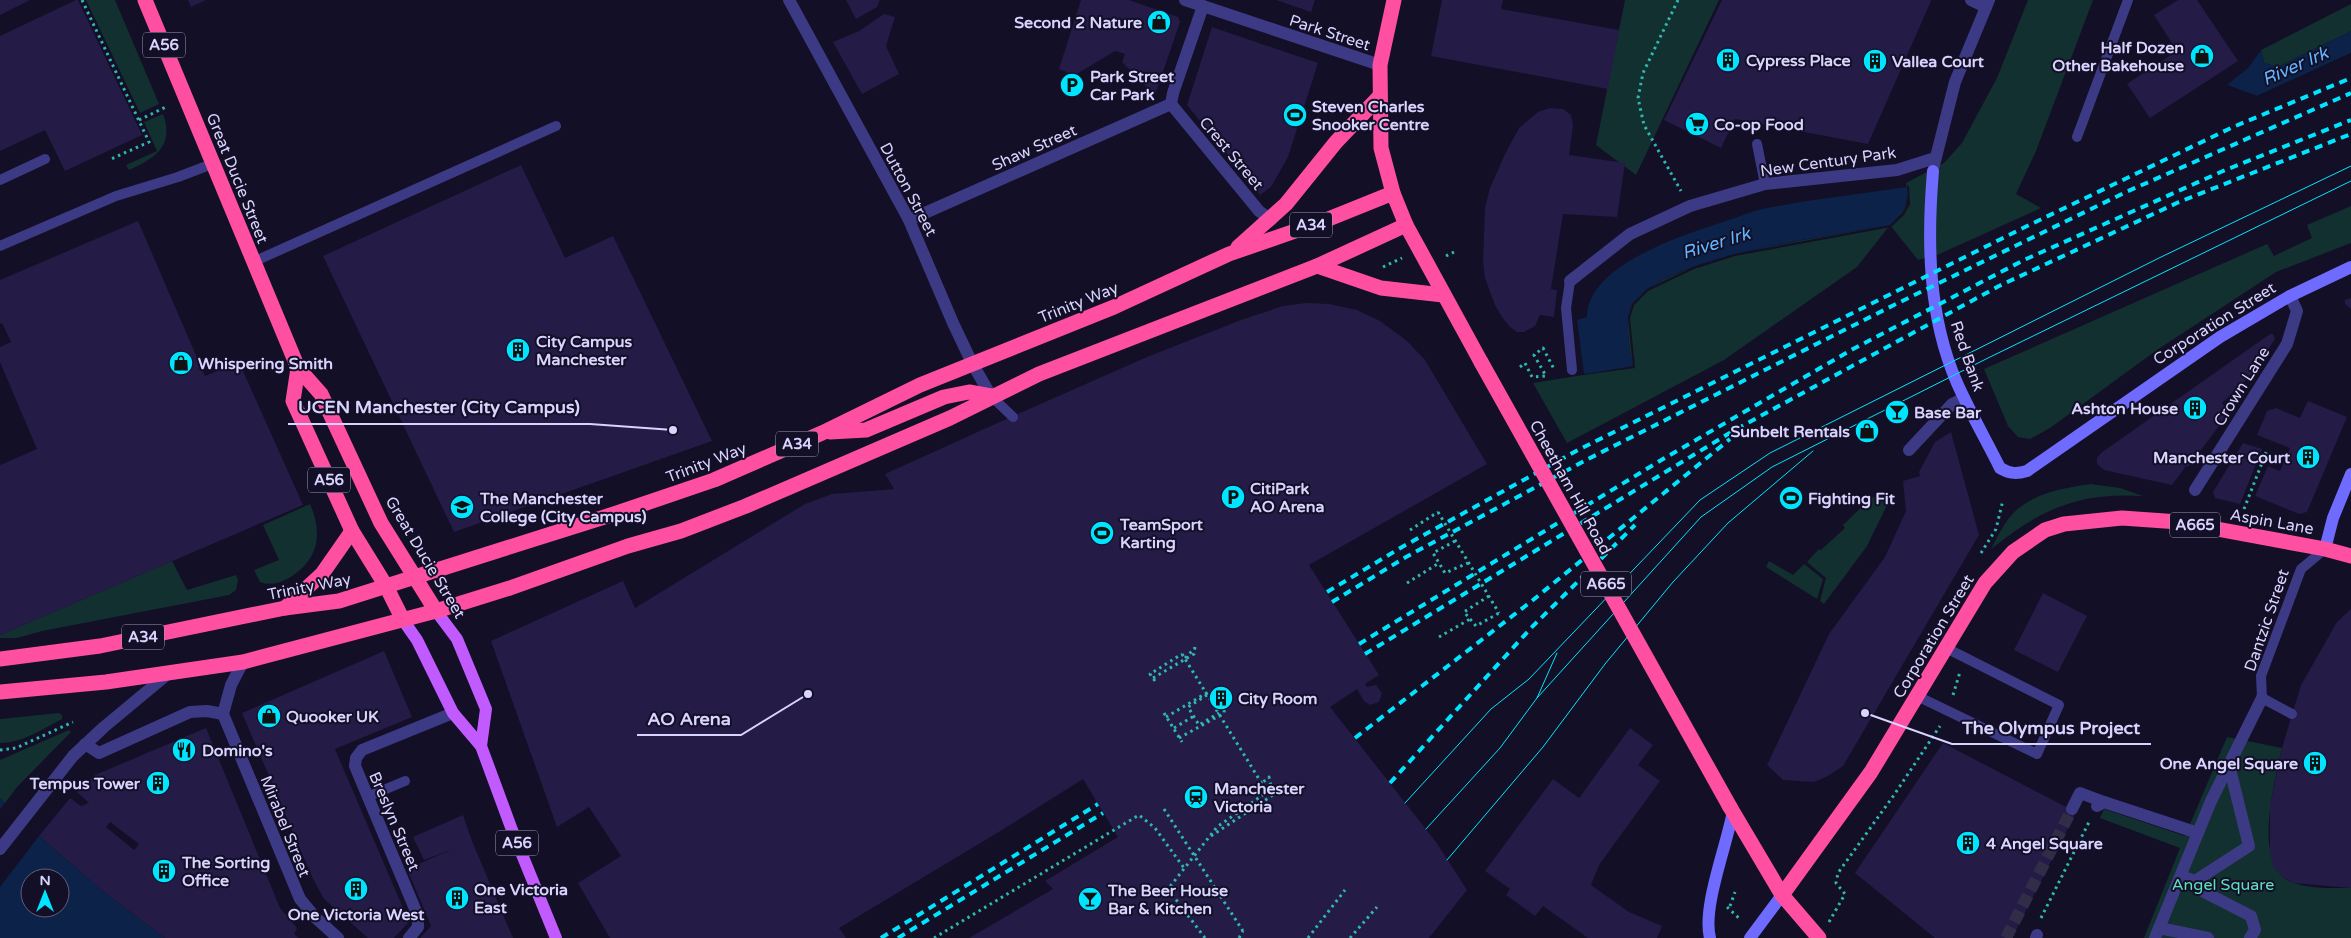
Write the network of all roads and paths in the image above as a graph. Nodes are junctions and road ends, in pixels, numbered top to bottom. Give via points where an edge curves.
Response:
1 (82, 0) edge
2 (145, 0) edge
3 (789, 0) edge
4 (1185, 0) edge
5 (1394, 0) edge
6 (1678, 0) edge
7 (1971, 0) edge
8 (2128, 0) edge
9 (1206, 3) edge
10 (1988, 3) edge
11 (1380, 65) junction
12 (1380, 97) junction
13 (1171, 104) junction
14 (168, 106) dead end
15 (139, 120) junction
16 (556, 126) dead end
17 (2077, 137) dead end
18 (1757, 144) dead end
19 (1935, 158) junction
20 (45, 160) dead end
21 (111, 160) dead end
22 (212, 164) junction
23 (0, 180) edge
24 (1765, 184) junction
25 (1393, 193) junction
26 (1690, 206) junction
27 (909, 220) junction
28 (1271, 220) junction
29 (1406, 225) junction
30 (0, 246) edge
31 (1229, 254) junction
32 (253, 262) junction
33 (1316, 266) junction
34 (2351, 267) edge
35 (1570, 280) joint
36 (1443, 295) junction
37 (2290, 296) junction
38 (972, 363) junction
39 (1520, 367) dead end
40 (298, 368) junction
41 (1572, 370) dead end
42 (1556, 372) dead end
43 (991, 396) junction
44 (1964, 398) junction
45 (1012, 417) dead end
46 (822, 433) junction
47 (1909, 450) dead end
48 (2267, 450) dead end
49 (2027, 471) joint
50 (2351, 474) edge
51 (2195, 490) dead end
52 (2003, 500) dead end
53 (2244, 510) dead end
54 (2064, 524) joint
55 (1410, 530) dead end
56 (352, 531) junction
57 (1455, 540) junction
58 (2325, 549) junction
59 (1980, 553) dead end
60 (2351, 556) edge
61 (1439, 563) junction
62 (1468, 563) junction
63 (415, 577) junction
64 (1406, 583) dead end
65 (386, 586) junction
66 (1489, 596) junction
67 (285, 608) junction
68 (436, 611) junction
69 (1470, 619) junction
70 (403, 620) junction
71 (1439, 637) dead end
72 (1946, 648) junction
73 (1185, 658) junction
74 (0, 659) edge
75 (243, 662) junction
76 (1961, 670) dead end
77 (169, 673) junction
78 (0, 692) edge
79 (1208, 695) junction
80 (1917, 696) junction
81 (1953, 696) dead end
82 (2262, 698) junction
83 (1225, 702) junction
84 (1216, 708) junction
85 (452, 713) junction
86 (1219, 713) junction
87 (223, 714) junction
88 (2292, 714) dead end
89 (1194, 716) junction
90 (73, 722) dead end
91 (1942, 723) dead end
92 (1174, 728) junction
93 (1179, 738) junction
94 (1182, 742) dead end
95 (85, 744) junction
96 (482, 746) junction
97 (0, 750) edge
98 (2229, 765) junction
99 (405, 782) dead end
100 (1262, 783) junction
101 (367, 797) junction
102 (2098, 807) junction
103 (1164, 809) dead end
104 (1732, 809) junction
105 (2072, 809) tunnel mouth
106 (2198, 833) junction
107 (1208, 838) junction
108 (0, 849) edge
109 (1184, 868) junction
110 (2180, 875) junction
111 (2195, 881) junction
112 (1346, 890) dead end
113 (1735, 892) dead end
114 (1782, 895) junction
115 (1377, 907) dead end
116 (1730, 909) dead end
117 (1830, 920) dead end
118 (2157, 933) edge
119 (1207, 937) edge
120 (2036, 937) edge
121 (338, 938) edge
122 (408, 938) edge
123 (556, 938) edge
124 (934, 938) edge
125 (1239, 938) edge
126 (1308, 938) edge
127 (1350, 938) edge
128 (1710, 938) edge
129 (1750, 938) edge
130 (1819, 938) edge
131 (2203, 938) edge
132 (2250, 938) edge

1 - 15 path
2 - 22 highway, Great Ducie Street / A56
3 - 27 street, Dutton Street
4 - 9 street, Park Street
5 - 11 highway, Cheetham Hill Road / A665
6 - 26 path via 1643,73 1638,98 1644,125
7 - 10 street
8 - 17 lane
9 - 11 street, Park Street
9 - 13 street
10 - 19 street via 1955,82
11 - 12 highway, Cheetham Hill Road / A665
12 - 25 highway, Cheetham Hill Road / A665 via 1381,148
12 - 28 highway via 1336,142
13 - 27 street, Shaw Street
13 - 28 street, Crest Street via 1259,211
14 - 15 path
15 - 21 path via 149,142
16 - 32 lane
18 - 24 lane
19 - 24 street, New Century Park via 1897,170
19 - 44 street, Red Bank via 1929,217 1930,266 1940,330
20 - 23 lane
22 - 30 lane via 116,196
22 - 32 highway, Great Ducie Street / A56
24 - 26 street, New Century Park
25 - 29 highway, Cheetham Hill Road / A665
25 - 31 highway, Trinity Way / A34
26 - 35 street, New Century Park via 1630,234
27 - 38 street, Dutton Street
28 - 31 highway
29 - 33 highway
29 - 36 highway, Cheetham Hill Road / A665
31 - 38 highway, Trinity Way / A34 via 1114,307
32 - 40 highway, Great Ducie Street / A56
33 - 36 highway via 1381,288
33 - 43 highway, A34 via 1039,374
34 - 37 street, Corporation Street
35 - 41 lane via 1566,308
36 - 104 highway, Cheetham Hill Road / A665, bridge
37 - 49 street, Corporation Street via 2220,337
37 - 51 street, Crown Lane via 2297,311 2287,344
38 - 43 street, Dutton Street
38 - 46 highway, Trinity Way / A34
39 - 42 path via 1525,363 1532,377 1546,376 1534,355 1543,348
40 - 56 highway, Great Ducie Street / A56 via 293,401
40 - 63 highway, Great Ducie Street / A56 via 321,394 382,523
43 - 45 lane
43 - 46 highway via 969,392 944,397 866,430
43 - 68 highway, A34 via 942,422 682,531
44 - 47 street via 1952,404
44 - 49 street, Red Bank via 2000,468 2013,474
46 - 63 highway, Trinity Way / A34 via 714,480
48 - 53 path
50 - 58 street via 2333,518
52 - 59 path via 1996,529
54 - 58 highway, Aspin Lane / A665 via 2122,518 2179,522
54 - 72 highway, Corporation Street / A665 via 2045,530 2003,561 1985,583
55 - 57 path, bridge via 1438,512
56 - 65 highway, Great Ducie Street / A56
56 - 67 highway via 322,574
57 - 61 path via 1433,553
57 - 62 path, bridge
58 - 60 highway, A665
58 - 82 lane, Dantzic Street via 2301,569 2261,676
61 - 62 path via 1444,573
61 - 64 path
62 - 66 path, bridge
63 - 65 highway, Trinity Way / A34
63 - 68 highway, Great Ducie Street / A56
65 - 67 highway, Trinity Way / A34 via 338,601
65 - 70 highway, Great Ducie Street / A56
66 - 69 path via 1464,612
66 - 69 path, bridge via 1499,613 1476,626
67 - 74 highway, Trinity Way / A34 via 100,646
68 - 70 highway, A34
68 - 96 main road, Great Ducie Street / A56 via 456,639 486,709
69 - 71 path
70 - 75 highway, A34
70 - 85 main road, Great Ducie Street / A56 via 417,640
72 - 80 highway, Corporation Street / A665
72 - 80 lane via 2059,705 2037,754
73 - 73 path, bridge via 1182,654 1150,674 1154,680 1194,654 1195,647
73 - 79 path, bridge
75 - 77 highway, A34
75 - 87 street via 231,685
76 - 81 path
77 - 78 highway, A34
77 - 95 street
79 - 84 path, bridge
79 - 89 path via 1188,707
80 - 114 highway, Corporation Street / A665 via 1857,793
82 - 88 lane
82 - 98 street
83 - 84 path
83 - 92 path via 1210,691 1165,715
83 - 93 path via 1224,713
84 - 86 path, bridge
85 - 96 main road, Great Ducie Street / A56
85 - 101 street, Breslyn Street via 362,750 355,766
86 - 89 path via 1199,725
86 - 100 path, bridge
87 - 95 street via 190,712 99,753
87 - 121 street, Mirabel Street via 300,898
89 - 92 path
90 - 97 path via 16,748
91 - 117 path via 1838,874 1836,883 1845,894
92 - 93 path
93 - 94 path
95 - 108 street
96 - 123 main road, Great Ducie Street / A56
98 - 106 street
98 - 111 street via 2249,846
99 - 101 lane
100 - 107 path, bridge via 1267,792 1216,827
100 - 107 path via 1269,777 1273,795
101 - 122 street, Breslyn Street via 418,916 418,927
102 - 105 street via 2080,793
102 - 106 street
102 - 120 path via 2042,916
103 - 125 path, bridge via 1243,931
104 - 114 highway, Cheetham Hill Road
104 - 128 street via 1707,927
106 - 110 street
107 - 109 path
109 - 119 path via 1168,889
109 - 124 path via 1156,828 1139,814
110 - 111 street
110 - 118 street
111 - 132 street via 2204,892 2251,916 2255,930
112 - 126 path
113 - 116 path
114 - 129 street, Corporation Street
114 - 130 highway, Cheetham Hill Road
115 - 127 path
118 - 131 street

